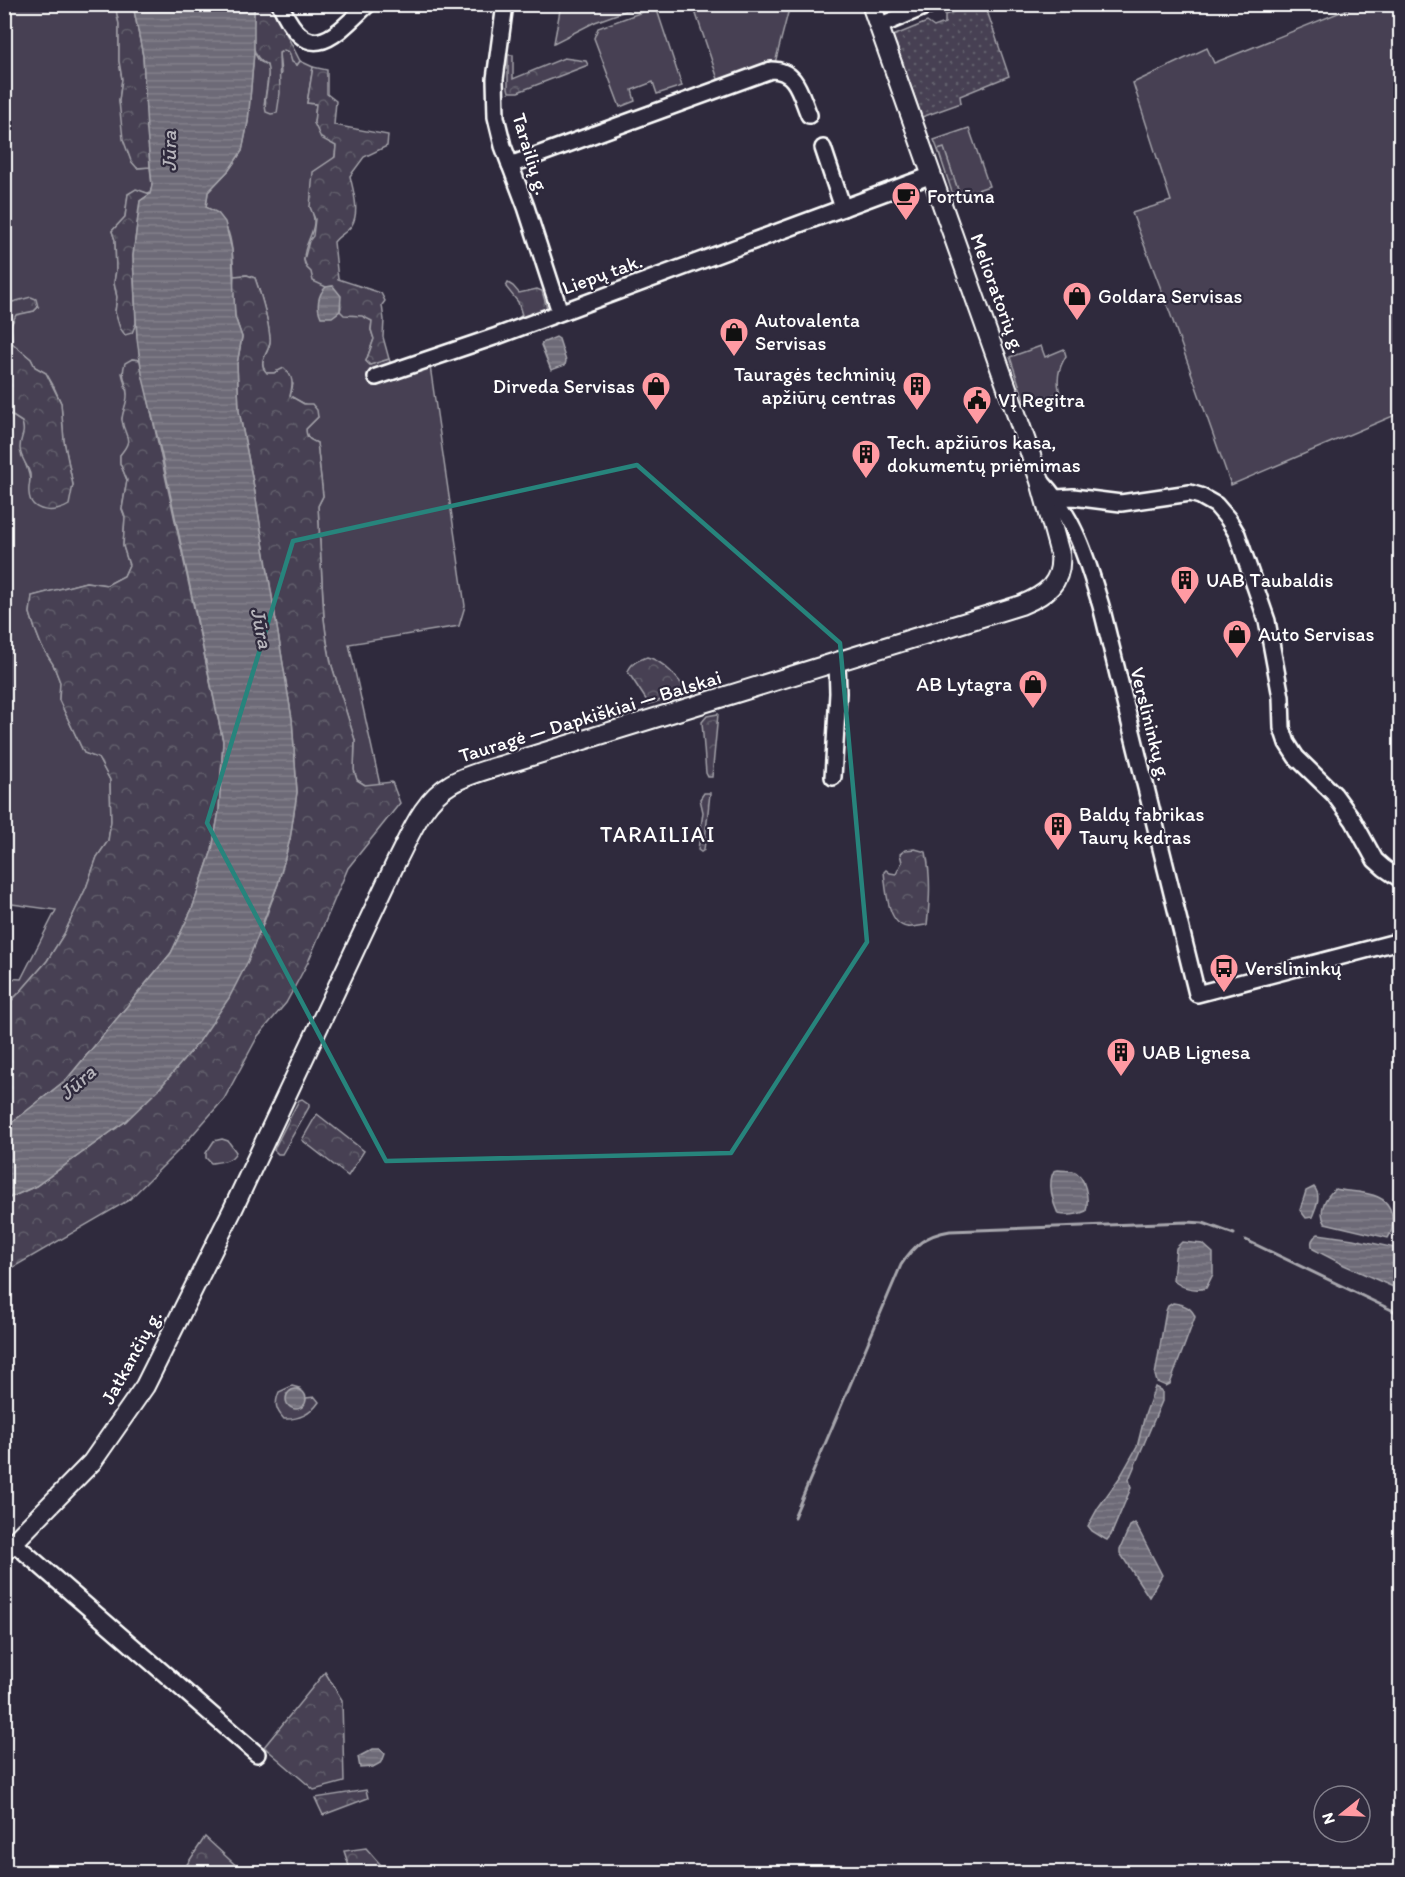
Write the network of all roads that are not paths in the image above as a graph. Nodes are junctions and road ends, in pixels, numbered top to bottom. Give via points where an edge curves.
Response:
1 (280, 4) edge
2 (368, 4) edge
3 (505, 4) edge
4 (871, 4) edge
5 (931, 4) edge
6 (879, 26) junction
7 (809, 115) dead end
8 (823, 148) dead end
9 (510, 165) junction
10 (932, 175) junction
11 (843, 208) junction
12 (560, 312) junction
13 (376, 378) dead end
14 (1040, 481) junction
15 (1056, 498) junction
16 (1043, 595) joint
17 (837, 663) junction
18 (833, 777) dead end
19 (1401, 879) edge
20 (1401, 941) edge
21 (258, 1157) joint
22 (9, 1548) edge
23 (257, 1754) dead end

1 - 2 street via 292,27 313,42 333,36
3 - 9 street, Tarailių g. via 494,98 499,132
4 - 6 main road, Melioratorių g.
5 - 6 street
6 - 10 main road, Melioratorių g.
7 - 9 street via 788,73 771,70
8 - 11 street
9 - 12 street, Tarailių g.
10 - 11 street, Liepų tak.
10 - 14 main road, Melioratorių g.
11 - 12 street, Liepų tak.
12 - 13 street, Liepų tak.
14 - 15 street, Verslininkų g.
14 - 16 main road, Melioratorių g. via 1061,560 1055,584
15 - 19 street via 1073,496 1120,503 1190,493 1216,505 1237,534 1268,621 1287,743 1334,794 1376,860
15 - 20 street, Verslininkų g. via 1078,536 1101,606 1197,994
16 - 17 main road, Tauragė — Dapkiškiai — Balskai
17 - 18 street
17 - 21 main road, Tauragė — Dapkiškiai — Balskai via 509,763 444,789 423,811 397,860
21 - 22 main road, Jatkančių g. via 145,1386 92,1462
22 - 23 street

